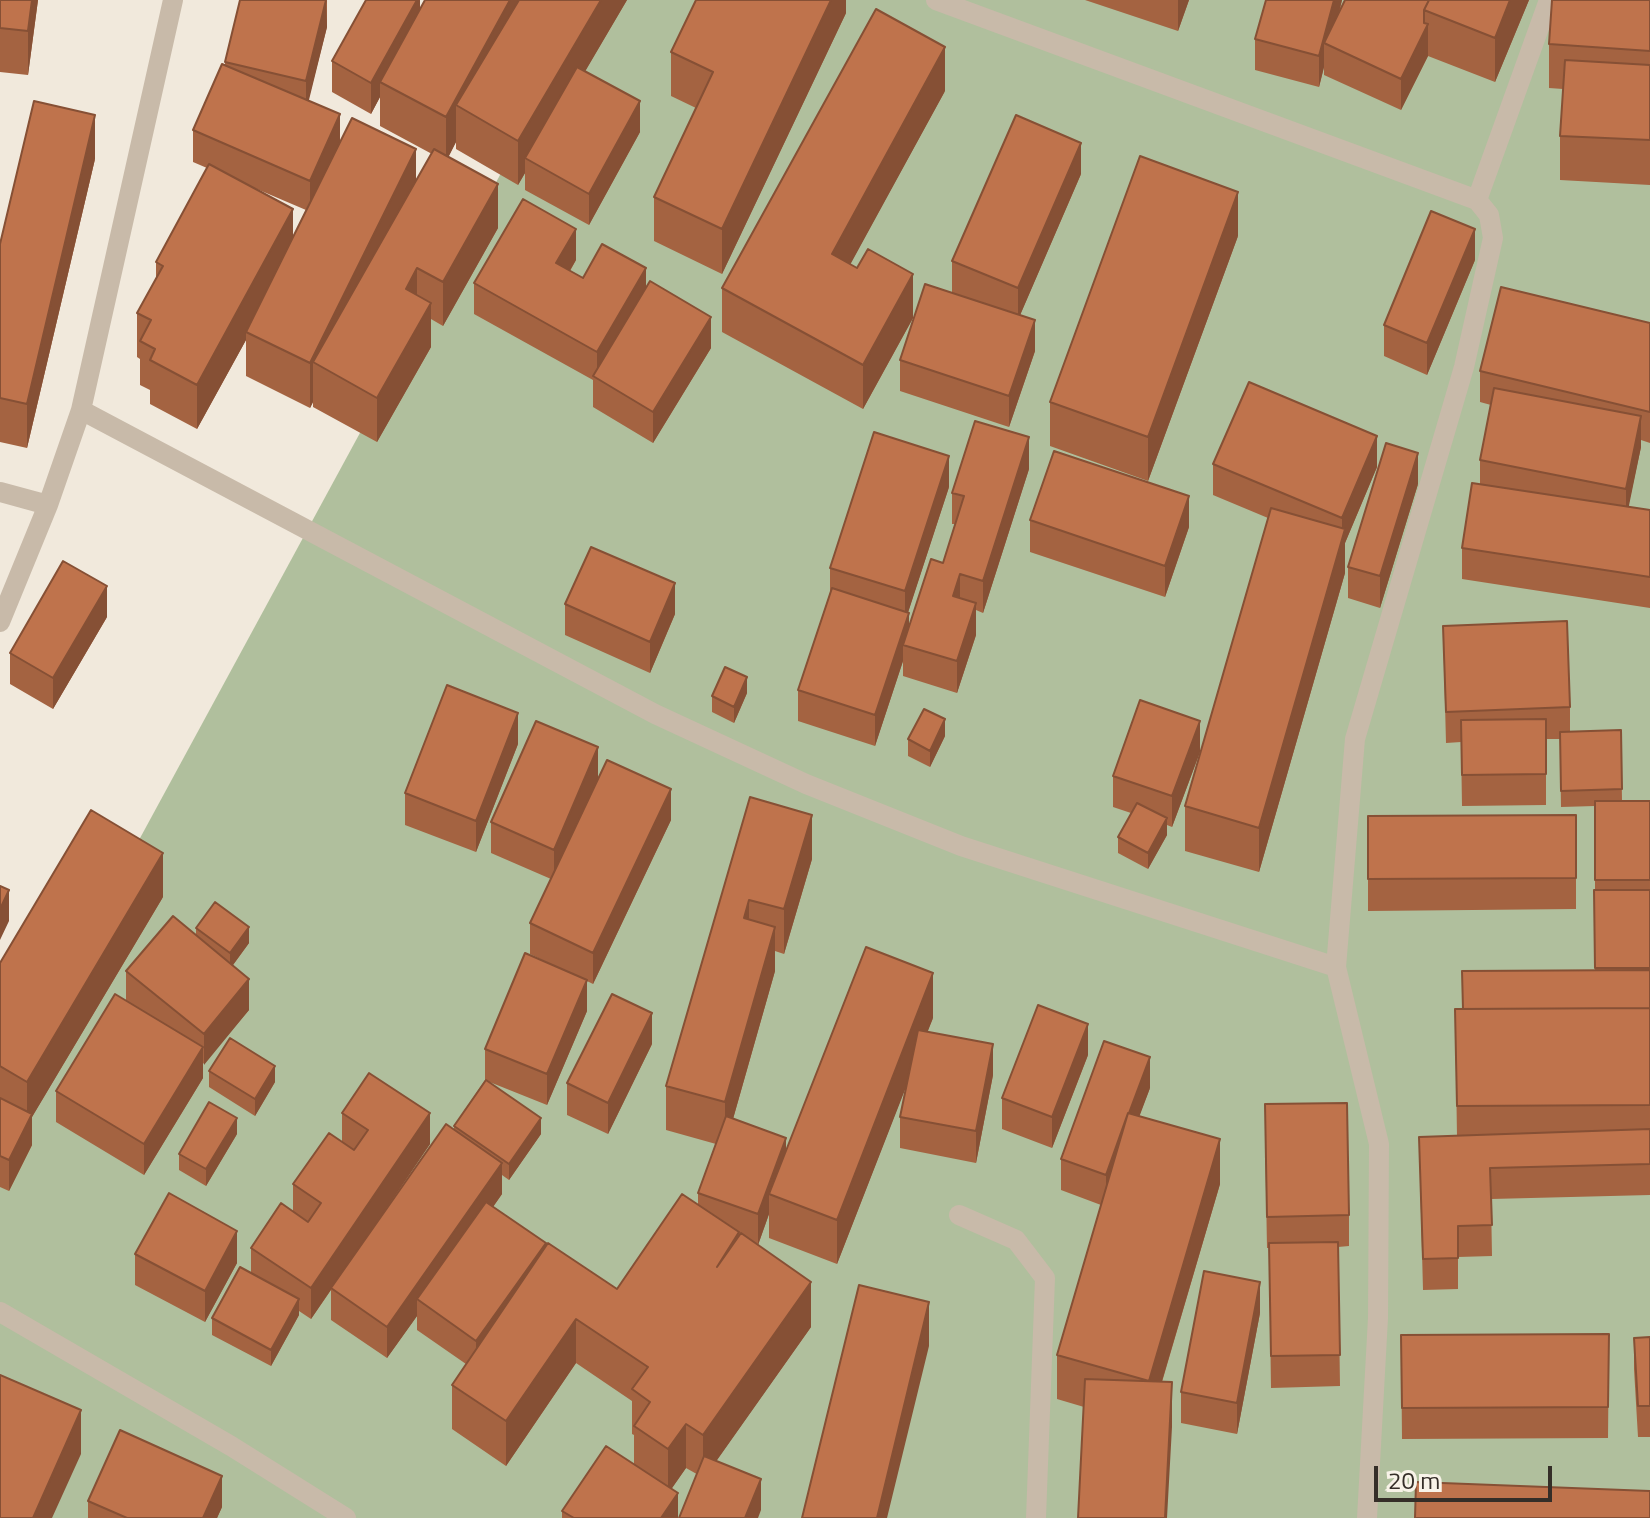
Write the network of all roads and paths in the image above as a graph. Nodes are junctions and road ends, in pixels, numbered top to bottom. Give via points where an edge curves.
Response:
1 (173, 0) edge
2 (936, 0) edge
3 (1549, 0) edge
4 (1477, 200) junction
5 (81, 410) junction
6 (0, 492) edge
7 (48, 505) junction
8 (0, 622) edge
9 (1336, 967) junction
10 (959, 1215) dead end
11 (0, 1312) edge
12 (346, 1518) edge
13 (1036, 1518) edge
14 (1367, 1518) edge

1 - 5 street
2 - 4 street
3 - 4 street
4 - 9 street via 1489,215 1493,238 1464,367 1355,739
5 - 7 street
5 - 9 street via 655,714 806,784 961,846
6 - 7 street
7 - 8 street
9 - 14 street via 1379,1144 1378,1318
10 - 13 street via 1016,1240 1045,1278
11 - 12 street

